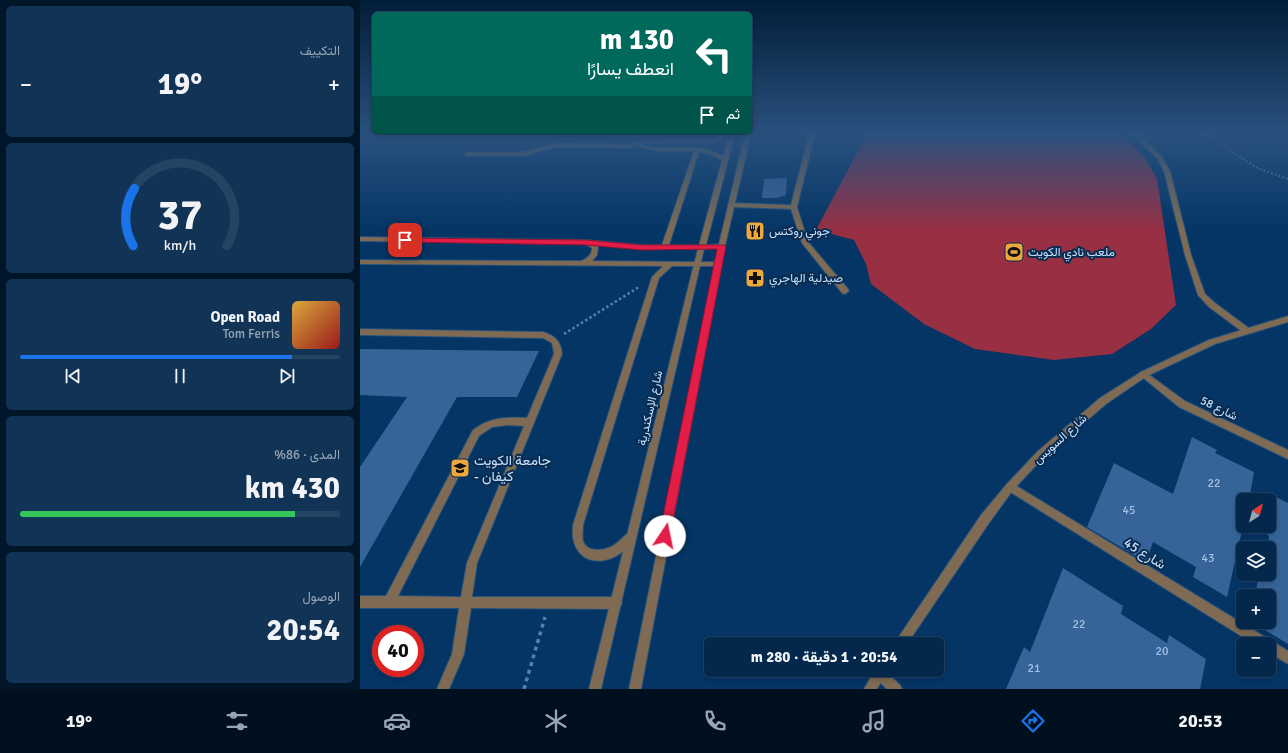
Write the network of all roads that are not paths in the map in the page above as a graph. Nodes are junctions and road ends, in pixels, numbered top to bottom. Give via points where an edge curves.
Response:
1 (692, 166) edge
2 (723, 166) edge
3 (740, 166) edge
4 (804, 166) edge
5 (1164, 166) edge
6 (730, 205) junction
7 (794, 207) junction
8 (360, 239) edge
9 (586, 242) junction
10 (722, 246) junction
11 (702, 247) junction
12 (665, 248) junction
13 (360, 262) edge
14 (582, 264) junction
15 (670, 264) junction
16 (697, 264) junction
17 (718, 264) junction
18 (845, 291) dead end
19 (1287, 320) edge
20 (1246, 331) junction
21 (360, 332) edge
22 (1144, 374) junction
23 (530, 422) junction
24 (1288, 455) edge
25 (1010, 487) junction
26 (631, 537) junction
27 (360, 602) edge
28 (389, 602) junction
29 (466, 603) junction
30 (616, 603) junction
31 (905, 637) edge
32 (1254, 637) edge
33 (1276, 650) edge
34 (1288, 658) edge
35 (877, 677) edge
36 (885, 677) edge
37 (594, 687) edge
38 (443, 689) edge
39 (635, 689) edge
40 (870, 689) edge
41 (896, 689) edge

1 - 12 street
2 - 11 street, شارع الإسكندرية
3 - 6 street
4 - 7 street
5 - 20 street via 1188,255 1202,295
6 - 7 street
6 - 10 street
7 - 18 street via 805,243
8 - 9 street
9 - 12 street
9 - 14 street via 595,247 596,251
10 - 11 street
10 - 17 street
11 - 12 street
11 - 16 street, شارع الإسكندرية
13 - 14 street
14 - 15 street
15 - 16 street
15 - 26 street via 656,277 576,536 579,546 586,553 600,556 615,551
16 - 17 street
16 - 26 street, شارع الإسكندرية
17 - 39 street
19 - 20 street, شارع السويس
20 - 22 street, شارع السويس via 1212,342
21 - 23 street via 543,335 555,340 558,354
22 - 24 street, شارع 58 via 1182,404
22 - 25 street, شارع السويس via 1103,400 1040,455
23 - 28 street via 490,422 476,433
23 - 29 street via 472,563
25 - 31 street, شارع السويس via 985,519
25 - 32 street, شارع 45
26 - 30 street, شارع الإسكندرية
27 - 28 street
28 - 29 street
29 - 30 street
29 - 38 street via 458,654
30 - 37 street, شارع الإسكندرية
33 - 34 street
35 - 40 street
36 - 41 street

